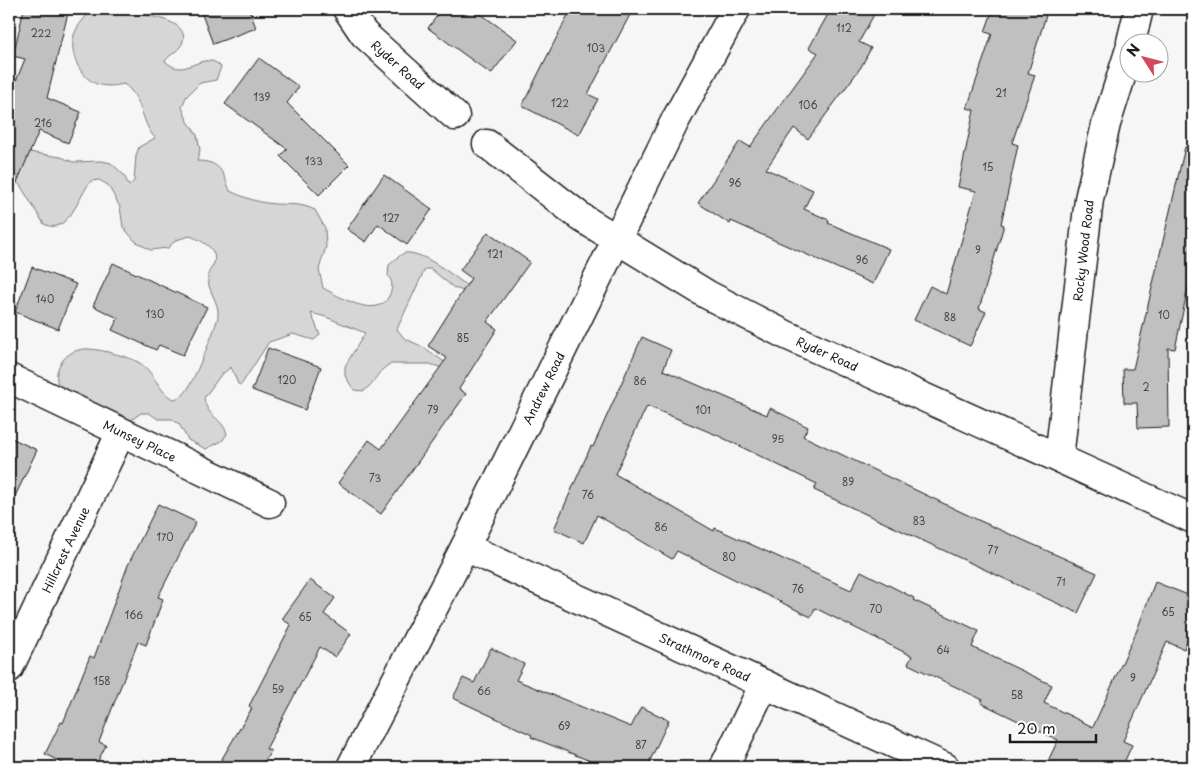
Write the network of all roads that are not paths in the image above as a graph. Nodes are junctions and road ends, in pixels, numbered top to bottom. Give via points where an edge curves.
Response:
1 (347, 9) edge
2 (736, 9) edge
3 (1139, 9) edge
4 (1133, 32) edge
5 (1120, 80) edge
6 (455, 116) dead end
7 (487, 144) dead end
8 (618, 239) junction
9 (9, 378) edge
10 (121, 432) junction
11 (1059, 458) junction
12 (270, 503) dead end
13 (1193, 519) edge
14 (465, 547) junction
15 (9, 668) edge
16 (764, 684) junction
17 (351, 767) edge
18 (724, 767) edge
19 (945, 767) edge

1 - 6 street, Ryder Road via 364,34
2 - 8 street, Andrew Road via 675,121
3 - 4 street
5 - 11 street, Rocky Wood Road via 1106,124 1090,199
7 - 8 street, Ryder Road via 582,218
8 - 11 street, Ryder Road via 708,295 784,334
8 - 14 street, Andrew Road
9 - 10 street, Munsey Place
10 - 12 street, Munsey Place
10 - 15 street, Hillcrest Avenue
11 - 13 street, Ryder Road
14 - 16 street, Strathmore Road
14 - 17 street, Andrew Road
16 - 18 street
16 - 19 street, Strathmore Road

